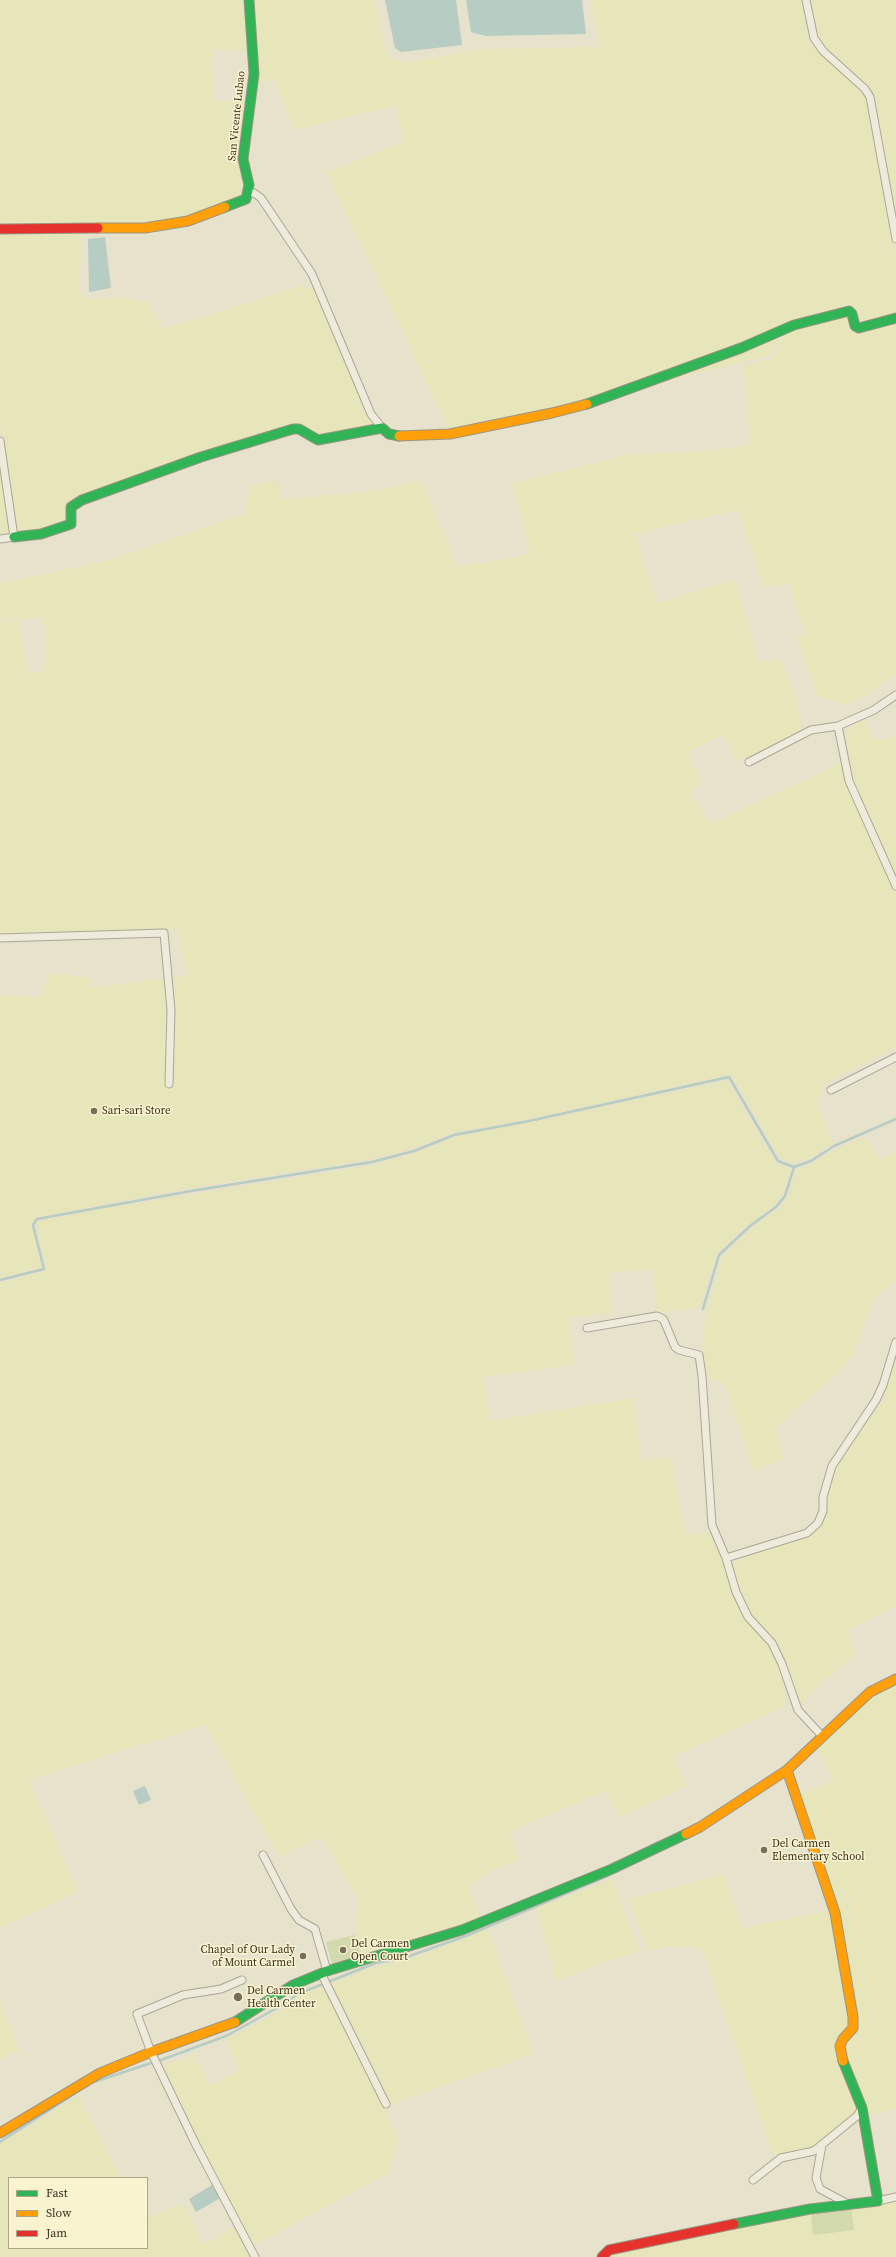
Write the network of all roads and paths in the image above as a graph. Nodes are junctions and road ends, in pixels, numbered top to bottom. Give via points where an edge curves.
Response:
1 (249, 0) edge
2 (806, 0) edge
3 (249, 193) junction
4 (0, 229) edge
5 (896, 239) edge
6 (896, 318) edge
7 (382, 428) junction
8 (0, 441) edge
9 (14, 537) junction
10 (0, 539) edge
11 (896, 695) edge
12 (838, 726) junction
13 (749, 762) dead end
14 (896, 886) edge
15 (0, 938) edge
16 (896, 1057) edge
17 (169, 1084) dead end
18 (831, 1090) dead end
19 (587, 1328) dead end
20 (896, 1342) edge
21 (726, 1558) junction
22 (896, 1679) edge
23 (822, 1736) junction
24 (787, 1770) junction
25 (263, 1855) dead end
26 (324, 1972) junction
27 (242, 1980) dead end
28 (152, 2052) junction
29 (386, 2104) dead end
30 (862, 2108) junction
31 (0, 2133) edge
32 (822, 2145) junction
33 (753, 2180) dead end
34 (896, 2197) edge
35 (878, 2201) junction
36 (848, 2204) junction
37 (255, 2257) edge
38 (602, 2257) edge

1 - 3 street, San Vicente Lubao via 254,81 243,159
2 - 5 street via 814,38 823,51 865,89 870,97
3 - 4 street via 243,201 188,221 166,225 145,228
3 - 7 street via 261,198 312,274 371,414
6 - 7 street via 859,328 855,326 849,311 794,324 741,348 589,403 552,413 450,434 401,437 389,434
7 - 9 street via 318,440 299,429 293,429 201,456 82,500 71,507 71,524 41,534
8 - 9 street
9 - 10 street
11 - 12 street via 874,710
12 - 13 street via 811,730
12 - 14 street via 848,781
15 - 17 street via 164,933 171,1010
16 - 18 street
19 - 21 street via 657,1316 666,1323 679,1350 699,1355 712,1525
20 - 21 street via 876,1400 832,1466 823,1497 823,1511 818,1522 807,1533
21 - 23 street via 736,1592 748,1617 772,1642 798,1710
22 - 23 street via 870,1692
23 - 24 street
24 - 26 street via 700,1827 612,1869 462,1930
24 - 30 street via 835,1913 854,2017 853,2028 840,2046 841,2056
25 - 26 street via 299,1920 315,1929
26 - 28 street via 294,1985 232,2024
26 - 29 street
27 - 28 street via 221,1989 183,1995 137,2014
28 - 31 street via 100,2073
28 - 37 street via 212,2177
30 - 32 street via 857,2116
30 - 35 street
32 - 33 street via 814,2151 781,2158
32 - 36 street via 816,2178 820,2189
34 - 35 street
35 - 36 street
36 - 38 street via 772,2216 660,2239 610,2250

